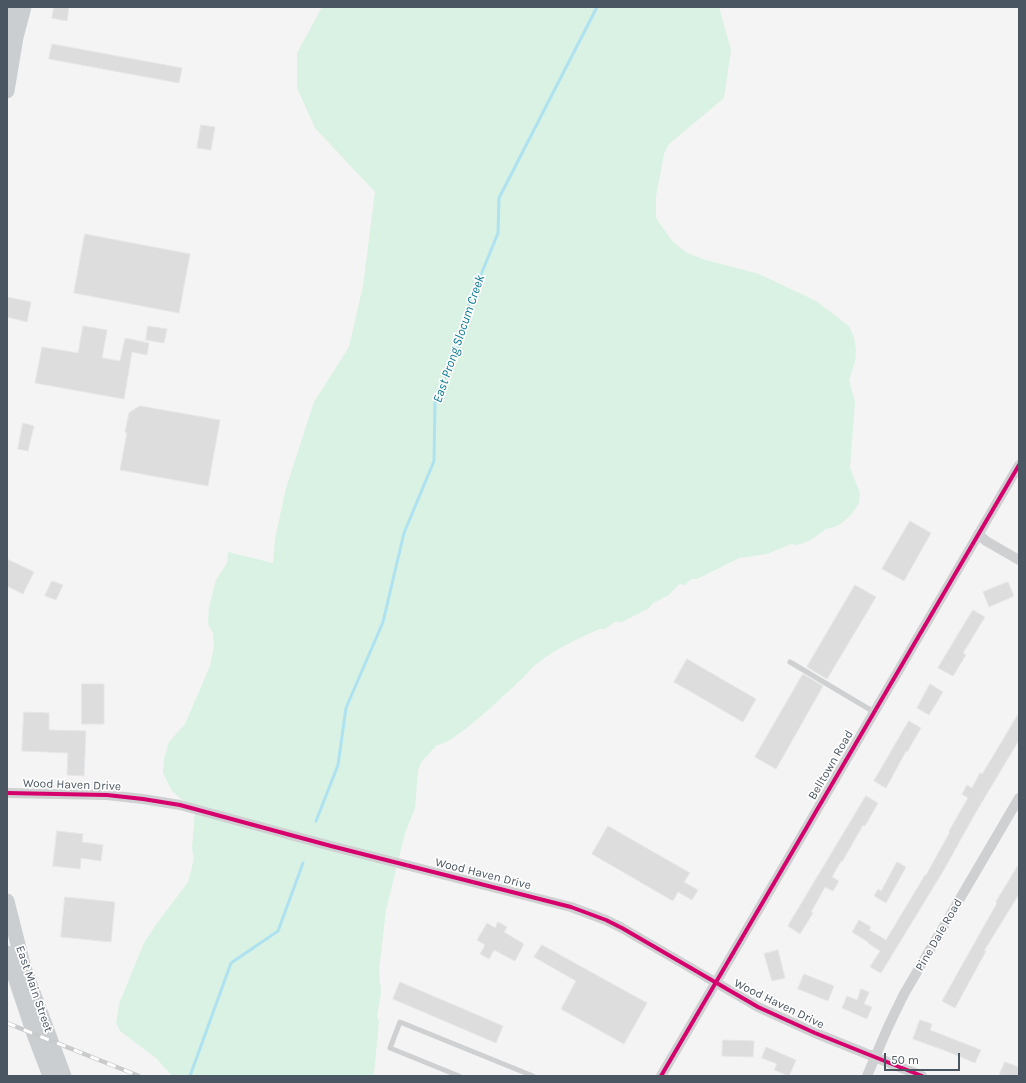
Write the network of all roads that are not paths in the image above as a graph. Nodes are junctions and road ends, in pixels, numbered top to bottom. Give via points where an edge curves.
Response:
1 (12, 7) edge
2 (24, 7) edge
3 (7, 38) edge
4 (9, 66) edge
5 (7, 87) edge
6 (1019, 465) edge
7 (978, 534) junction
8 (1019, 560) edge
9 (790, 662) dead end
10 (874, 712) junction
11 (7, 793) edge
12 (1019, 798) edge
13 (7, 901) edge
14 (7, 952) edge
15 (715, 982) junction
16 (875, 1057) junction
17 (50, 1076) edge
18 (64, 1076) edge
19 (459, 1076) edge
20 (533, 1076) edge
21 (661, 1076) edge
22 (867, 1076) edge
23 (922, 1076) edge

1 - 3 main road
2 - 4 main road
4 - 5 main road
6 - 7 street, Belltown Road
7 - 8 street
7 - 10 street, Belltown Road
9 - 10 lane
10 - 15 street, Belltown Road
11 - 15 street, Wood Haven Drive via 107,795 180,805 571,907 622,928
12 - 16 street, Pine Dale Road via 904,994
13 - 18 main road, East Main Street via 24,968
14 - 17 main road, East Main Street
15 - 16 street, Wood Haven Drive via 798,1026
15 - 21 street, Belltown Road
16 - 22 street, Pine Dale Road
16 - 23 street, Wood Haven Drive
19 - 20 lane via 390,1048 400,1022

